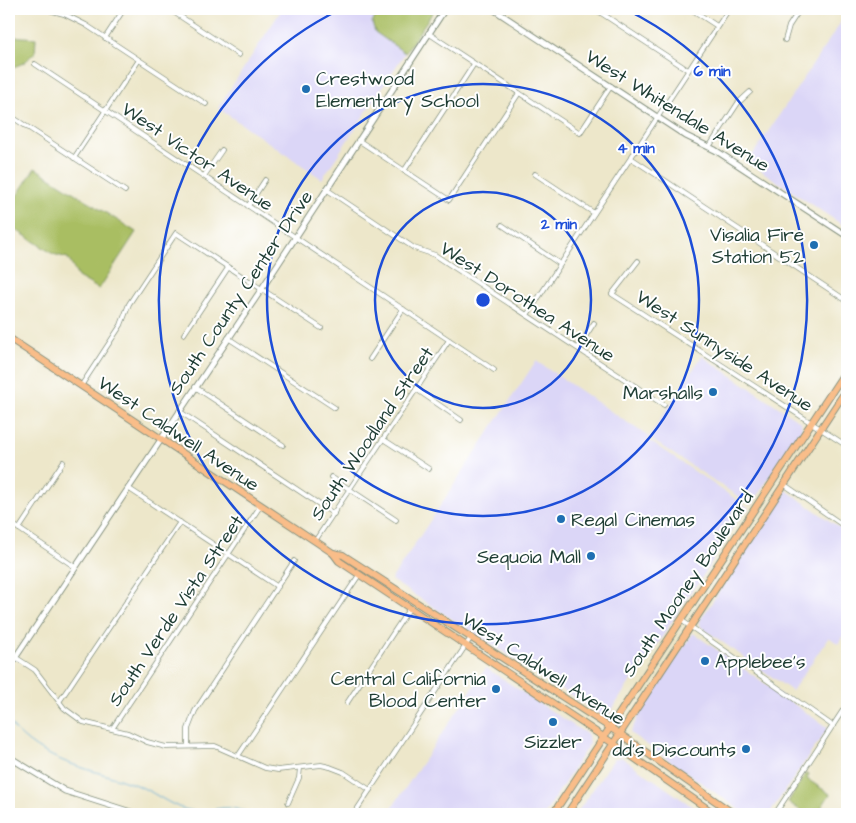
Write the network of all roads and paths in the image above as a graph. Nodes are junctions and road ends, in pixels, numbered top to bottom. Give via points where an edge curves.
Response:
1 (46, 9) edge
2 (124, 9) edge
3 (169, 9) edge
4 (444, 9) edge
5 (493, 9) edge
6 (595, 9) edge
7 (691, 9) edge
8 (729, 9) edge
9 (800, 9) edge
10 (717, 26) junction
11 (428, 34) junction
12 (105, 38) junction
13 (785, 40) dead end
14 (239, 55) dead end
15 (139, 60) junction
16 (36, 64) dead end
17 (474, 64) junction
18 (688, 70) junction
19 (611, 86) junction
20 (750, 92) dead end
21 (519, 93) junction
22 (206, 104) dead end
23 (106, 110) junction
24 (9, 115) edge
25 (658, 116) junction
26 (358, 140) junction
27 (709, 147) junction
28 (222, 150) dead end
29 (74, 158) junction
30 (631, 158) junction
31 (404, 171) junction
32 (535, 174) dead end
33 (204, 176) junction
34 (265, 180) dead end
35 (326, 189) junction
36 (125, 191) dead end
37 (248, 206) junction
38 (594, 213) junction
39 (502, 225) dead end
40 (847, 236) edge
41 (294, 238) junction
42 (638, 261) dead end
43 (560, 264) junction
44 (228, 268) junction
45 (261, 290) junction
46 (847, 301) edge
47 (403, 309) junction
48 (527, 315) junction
49 (594, 323) dead end
50 (321, 328) dead end
51 (184, 334) dead end
52 (9, 338) edge
53 (228, 338) junction
54 (449, 340) junction
55 (578, 348) junction
56 (370, 359) dead end
57 (847, 369) edge
58 (494, 370) dead end
59 (81, 386) junction
60 (195, 387) junction
61 (416, 389) junction
62 (847, 389) edge
63 (664, 405) dead end
64 (335, 408) dead end
65 (179, 411) junction
66 (462, 420) dead end
67 (812, 423) junction
68 (822, 428) junction
69 (161, 438) junction
70 (383, 440) junction
71 (283, 444) dead end
72 (847, 446) edge
73 (63, 462) dead end
74 (429, 469) dead end
75 (331, 477) dead end
76 (785, 485) junction
77 (128, 488) junction
78 (350, 489) junction
79 (261, 505) junction
80 (334, 514) junction
81 (396, 520) dead end
82 (9, 522) edge
83 (180, 522) junction
84 (847, 528) edge
85 (19, 529) junction
86 (315, 541) junction
87 (333, 553) junction
88 (229, 554) junction
89 (294, 562) dead end
90 (75, 567) junction
91 (359, 575) junction
92 (278, 586) junction
93 (404, 595) junction
94 (410, 609) junction
95 (681, 620) junction
96 (691, 627) junction
97 (470, 639) junction
98 (465, 646) junction
99 (9, 653) edge
100 (15, 657) junction
101 (9, 667) edge
102 (59, 702) junction
103 (347, 703) dead end
104 (847, 704) edge
105 (832, 726) junction
106 (609, 728) junction
107 (112, 729) junction
108 (620, 734) junction
109 (603, 737) junction
110 (614, 744) junction
111 (188, 746) junction
112 (238, 756) junction
113 (9, 757) edge
114 (300, 768) junction
115 (370, 790) junction
116 (288, 804) dead end
117 (558, 806) junction
118 (137, 814) edge
119 (354, 814) edge
120 (553, 814) edge
121 (558, 814) edge
122 (567, 814) edge
123 (715, 814) edge
124 (734, 814) edge
125 (775, 814) edge

1 - 12 street via 73,18
2 - 12 street
3 - 14 street
4 - 11 street, South County Center Drive
5 - 19 street, West Whitendale Avenue
6 - 18 street
7 - 10 street
8 - 10 street
9 - 13 street
10 - 18 street
11 - 17 street
11 - 26 street, South County Center Drive
12 - 15 street
15 - 22 street
15 - 23 street
16 - 23 street, West Victor Avenue
17 - 21 street
17 - 31 street
18 - 25 street
19 - 21 street via 580,133
19 - 25 street, West Whitendale Avenue
20 - 27 street via 738,103
21 - 31 street via 449,200
23 - 29 street
23 - 33 street, West Victor Avenue
24 - 29 street
25 - 27 street, West Whitendale Avenue via 686,136
25 - 30 street
26 - 31 street
26 - 35 street, South County Center Drive
27 - 40 street, West Whitendale Avenue
28 - 33 street
29 - 36 street
30 - 38 street
30 - 46 street
32 - 38 street
33 - 37 street, West Victor Avenue
34 - 37 street
35 - 41 street, South County Center Drive
35 - 48 street, West Dorothea Avenue via 414,248 436,255
37 - 41 street, West Victor Avenue
38 - 43 street
39 - 43 street
41 - 45 street, South County Center Drive
41 - 47 street, West Victor Avenue
42 - 67 street, West Sunnyside Avenue via 612,294
43 - 48 street
44 - 45 street
44 - 51 street
44 - 59 street via 176,234 129,304 121,325
45 - 50 street
45 - 53 street, South County Center Drive
47 - 54 street, West Victor Avenue
47 - 56 street
48 - 55 street, West Dorothea Avenue
49 - 55 street
52 - 59 main road, West Caldwell Avenue
53 - 60 street, South County Center Drive
53 - 64 street
54 - 58 street, West Victor Avenue
54 - 61 street, South Woodland Street
55 - 63 street, West Dorothea Avenue
57 - 67 main road, South Mooney Boulevard
59 - 69 main road, West Caldwell Avenue
60 - 65 street, South County Center Drive
60 - 71 street
61 - 66 street
61 - 70 street, South Woodland Street
62 - 68 main road, South Mooney Boulevard
65 - 69 street, South County Center Drive
65 - 80 street
67 - 68 street, West Sunnyside Avenue
67 - 95 main road, South Mooney Boulevard
68 - 72 street, West Sunnyside Avenue
68 - 76 main road, South Mooney Boulevard
69 - 77 street, South County Center Drive
69 - 79 main road, West Caldwell Avenue
70 - 74 street
70 - 78 street, South Woodland Street
73 - 85 street
75 - 78 street
76 - 84 street
76 - 96 main road, South Mooney Boulevard
77 - 83 street
77 - 90 street, South County Center Drive
78 - 80 street, South Woodland Street
78 - 81 street
79 - 86 main road, West Caldwell Avenue
79 - 88 street, South Verde Vista Street
80 - 86 street, South Woodland Street
82 - 85 street
83 - 88 street
83 - 102 street
85 - 90 street
86 - 87 main road, West Caldwell Avenue
87 - 91 main road, West Caldwell Avenue
87 - 93 main road, West Caldwell Avenue via 343,555
88 - 92 street
88 - 107 street, South Verde Vista Street
89 - 92 street
90 - 100 street, South County Center Drive
91 - 93 main road via 365,573 393,592
91 - 94 main road, West Caldwell Avenue
91 - 112 street
92 - 111 street via 195,711 188,729
93 - 97 main road, West Caldwell Avenue
94 - 98 main road, West Caldwell Avenue
94 - 103 street
95 - 96 street
95 - 106 main road, South Mooney Boulevard
96 - 105 street
96 - 108 main road, South Mooney Boulevard
97 - 98 street
97 - 106 main road, West Caldwell Avenue
98 - 109 main road, West Caldwell Avenue
98 - 115 street
99 - 100 street
100 - 101 street, South County Center Drive
100 - 102 street via 35,670
102 - 107 street via 78,720
104 - 105 street
105 - 125 street
106 - 108 main road, West Caldwell Avenue
106 - 109 main road, South Mooney Boulevard
107 - 111 street via 166,747
108 - 110 main road, South Mooney Boulevard
108 - 124 main road, West Caldwell Avenue
109 - 110 main road, West Caldwell Avenue
109 - 117 main road, South Mooney Boulevard
110 - 122 main road, South Mooney Boulevard
110 - 123 main road, West Caldwell Avenue
111 - 112 street via 216,746
112 - 114 street via 265,768
113 - 118 street via 65,791
114 - 115 street via 321,765 336,769
114 - 116 street
115 - 119 street
117 - 120 main road, South Mooney Boulevard
117 - 121 main road

